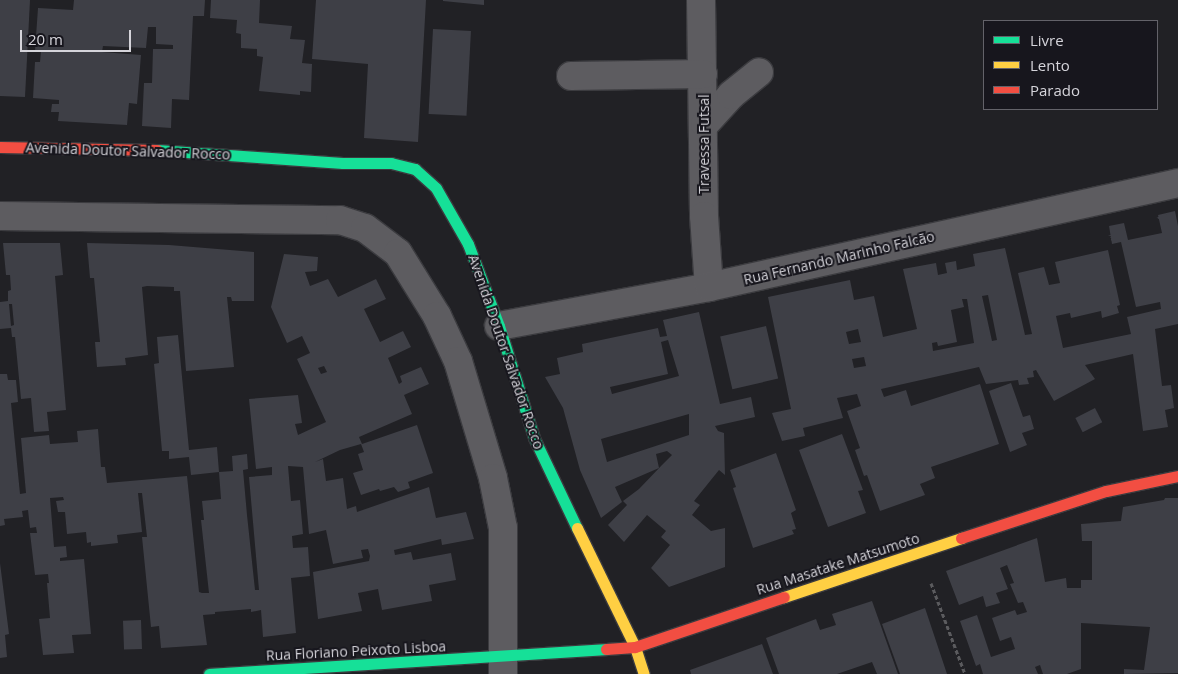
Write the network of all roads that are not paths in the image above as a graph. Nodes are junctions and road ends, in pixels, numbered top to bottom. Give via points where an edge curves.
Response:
1 (702, 0) edge
2 (759, 72) dead end
3 (703, 74) junction
4 (571, 76) dead end
5 (704, 124) junction
6 (0, 147) edge
7 (1178, 183) edge
8 (0, 216) edge
9 (709, 287) junction
10 (498, 326) junction
11 (1178, 476) edge
12 (635, 647) junction
13 (504, 666) edge
14 (209, 674) edge
15 (644, 674) edge

1 - 3 street, Travessa Futsal
2 - 5 street via 731,95
3 - 4 street
3 - 5 street, Travessa Futsal
5 - 9 street, Travessa Futsal via 704,216
6 - 10 street, Avenida Doutor Salvador Rocco via 184,150 343,163 391,163 415,169 436,188 454,217 468,244
7 - 9 street, Rua Fernando Marinho Falcão
8 - 13 street via 340,220 365,228 398,252 437,316 458,361 493,478 503,528
9 - 10 street, Rua Fernando Marinho Falcão
10 - 12 street, Avenida Doutor Salvador Rocco via 534,438
11 - 12 street, Rua Masatake Matsumoto via 1106,491 998,525
12 - 13 street, Rua Masatake Matsumoto
12 - 15 street, Avenida Doutor Salvador Rocco
13 - 14 street, Rua Floriano Peixoto Lisboa

